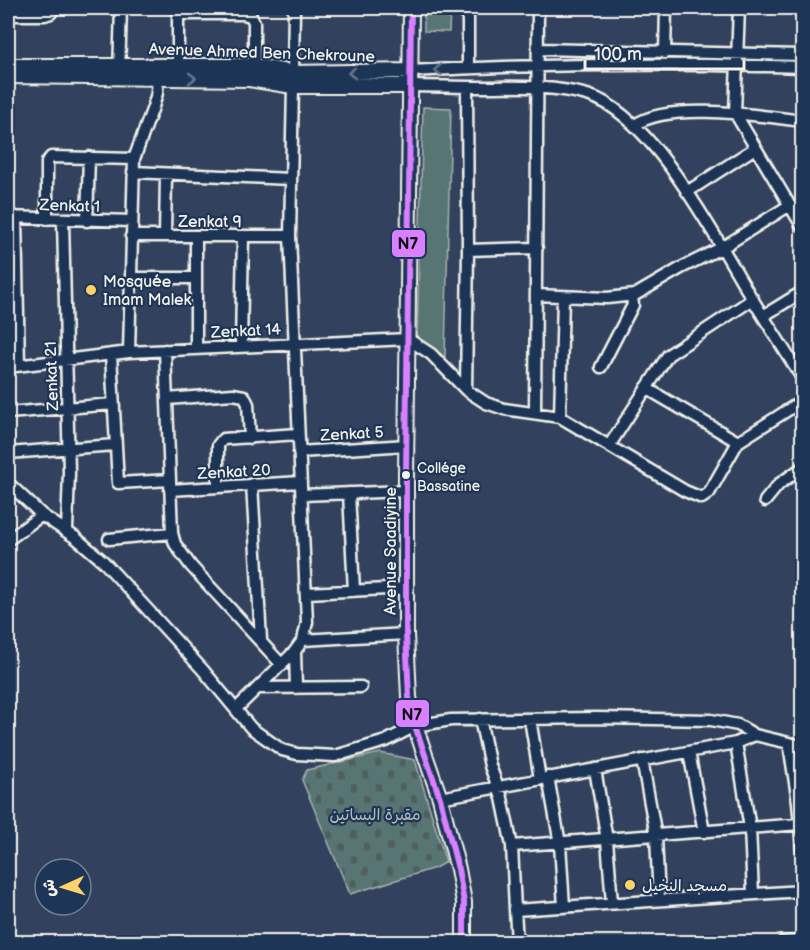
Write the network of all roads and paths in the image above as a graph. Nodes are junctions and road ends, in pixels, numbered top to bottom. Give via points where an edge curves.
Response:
1 (53, 8) edge
2 (121, 8) edge
3 (294, 8) edge
4 (411, 8) edge
5 (468, 8) edge
6 (538, 8) edge
7 (666, 8) edge
8 (739, 8) edge
9 (178, 11) edge
10 (8, 15) edge
11 (538, 49) junction
12 (665, 52) junction
13 (802, 56) edge
14 (737, 59) junction
15 (178, 65) junction
16 (8, 66) edge
17 (254, 66) junction
18 (538, 66) junction
19 (802, 67) edge
20 (468, 68) junction
21 (119, 71) junction
22 (158, 72) junction
23 (8, 75) edge
24 (410, 79) junction
25 (293, 80) junction
26 (467, 87) junction
27 (538, 87) junction
28 (735, 113) junction
29 (802, 122) edge
30 (635, 125) junction
31 (755, 148) junction
32 (89, 157) junction
33 (134, 159) junction
34 (133, 172) junction
35 (166, 175) junction
36 (290, 179) junction
37 (687, 192) junction
38 (790, 205) junction
39 (12, 217) edge
40 (47, 219) junction
41 (63, 220) junction
42 (87, 220) junction
43 (131, 221) junction
44 (802, 226) edge
45 (131, 236) junction
46 (165, 236) junction
47 (196, 236) junction
48 (243, 236) junction
49 (290, 236) junction
50 (723, 247) junction
51 (537, 248) junction
52 (468, 250) junction
53 (130, 278) junction
54 (196, 278) junction
55 (802, 292) edge
56 (536, 295) junction
57 (563, 297) junction
58 (632, 297) junction
59 (753, 299) junction
60 (763, 316) junction
61 (408, 339) junction
62 (294, 343) junction
63 (241, 346) junction
64 (196, 348) junction
65 (165, 350) junction
66 (129, 352) junction
67 (111, 354) junction
68 (65, 359) junction
69 (13, 366) edge
70 (601, 367) dead end
71 (802, 378) edge
72 (646, 388) junction
73 (466, 390) junction
74 (167, 399) junction
75 (802, 401) edge
76 (113, 404) junction
77 (67, 407) junction
78 (535, 412) junction
79 (8, 413) edge
80 (560, 417) junction
81 (298, 434) junction
82 (250, 438) junction
83 (738, 442) junction
84 (115, 444) junction
85 (407, 445) junction
86 (609, 446) junction
87 (69, 449) junction
88 (299, 452) junction
89 (8, 453) edge
90 (802, 468) edge
91 (301, 482) junction
92 (8, 483) edge
93 (252, 484) junction
94 (170, 485) junction
95 (218, 486) junction
96 (406, 491) junction
97 (349, 493) junction
98 (302, 495) junction
99 (765, 501) dead end
100 (42, 515) junction
101 (67, 531) junction
102 (172, 534) junction
103 (109, 539) dead end
104 (8, 540) edge
105 (407, 588) junction
106 (354, 591) junction
107 (307, 592) junction
108 (406, 634) junction
109 (261, 640) junction
110 (303, 640) junction
111 (295, 651) junction
112 (282, 665) junction
113 (361, 687) dead end
114 (259, 688) junction
115 (296, 688) junction
116 (236, 709) junction
117 (480, 719) junction
118 (530, 719) junction
119 (415, 726) junction
120 (755, 735) junction
121 (736, 743) junction
122 (789, 744) junction
123 (802, 746) edge
124 (689, 752) junction
125 (642, 760) junction
126 (595, 769) junction
127 (544, 778) junction
128 (498, 787) junction
129 (440, 798) junction
130 (800, 803) edge
131 (800, 824) junction
132 (750, 828) junction
133 (704, 832) junction
134 (656, 836) junction
135 (607, 840) junction
136 (560, 844) junction
137 (512, 846) junction
138 (802, 849) edge
139 (802, 891) edge
140 (753, 894) junction
141 (659, 900) junction
142 (612, 903) junction
143 (564, 907) junction
144 (515, 910) junction
145 (802, 941) edge
146 (464, 942) edge
147 (517, 942) edge
148 (783, 942) edge

1 - 10 street via 45,15
2 - 21 street
3 - 25 street
4 - 24 main road, Avenue Saadiyine
5 - 20 street
6 - 11 street
7 - 12 street
8 - 14 street
9 - 15 street
9 - 17 street via 243,14 253,18
11 - 12 street, Avenue Ahmed Ben Chekroune
11 - 18 street
12 - 14 street, Avenue Ahmed Ben Chekroune
13 - 14 street, Avenue Ahmed Ben Chekroune
14 - 18 street, Avenue Ahmed Ben Chekroune
14 - 19 street, Avenue Ahmed Ben Chekroune
14 - 28 street
15 - 17 main road, Avenue Ahmed Ben Chekroune
15 - 22 main road, Avenue Ahmed Ben Chekroune
16 - 21 main road, Avenue Ahmed Ben Chekroune
17 - 25 main road, Avenue Ahmed Ben Chekroune
18 - 20 street, Avenue Ahmed Ben Chekroune
18 - 27 street
20 -> 24 street, Avenue Ahmed Ben Chekroune
21 - 22 main road, Avenue Ahmed Ben Chekroune
21 - 23 main road, Avenue Ahmed Ben Chekroune
22 -> 25 main road, Avenue Ahmed Ben Chekroune
22 - 33 street via 150,117
24 - 25 main road, Avenue Ahmed Ben Chekroune
24 - 26 street, Avenue Ahmed Ben Chekroune
24 - 61 main road, Avenue Saadiyine
25 - 36 street
26 - 27 street, Avenue Ahmed Ben Chekroune
26 - 52 street
27 - 30 street, Avenue Ahmed Ben Chekroune via 589,95 615,108
27 - 51 street
28 - 29 street
28 - 30 street via 667,113 652,115
28 - 31 street
30 - 37 street, Avenue Ahmed Ben Chekroune
31 - 37 street
31 - 38 street
32 - 33 street
32 - 40 street via 49,159
32 - 42 street
33 - 34 street
34 - 35 street
34 - 43 street
35 - 36 street
35 - 46 street
36 - 49 street
37 - 50 street, Avenue Ahmed Ben Chekroune
38 - 44 street
38 - 50 street
39 - 40 street, Zenkat 1
39 - 69 street
40 - 41 street, Zenkat 1
41 - 42 street, Zenkat 1
41 - 68 street, Zenkat 21
42 - 43 street, Zenkat 1
43 - 45 street
45 - 46 street, Zenkat 9
45 - 53 street
46 - 47 street, Zenkat 9
47 - 48 street, Zenkat 9
47 - 54 street
48 - 49 street, Zenkat 9
48 - 63 street
49 - 62 street
50 - 58 street
50 - 59 street, Avenue Ahmed Ben Chekroune
51 - 52 street
51 - 56 street
52 - 73 street
53 - 54 street
53 - 66 street
54 - 64 street
55 - 60 street
56 - 57 street
56 - 78 street
57 - 58 street
57 - 80 street
58 - 70 street via 633,305
59 - 60 street, Avenue Ahmed Ben Chekroune
59 - 72 street via 674,350
60 - 71 street, Avenue Ahmed Ben Chekroune
61 - 62 street, Zenkat 14
61 - 73 street via 431,354
61 - 85 main road, Avenue Saadiyine
62 - 63 street, Zenkat 14
62 - 81 street
63 - 64 street, Zenkat 14
64 - 65 street, Zenkat 14
65 - 66 street, Zenkat 14
65 - 74 street
66 - 67 street, Zenkat 14
67 - 68 street, Zenkat 14
67 - 76 street
68 - 69 street, Zenkat 14
68 - 77 street, Zenkat 21
72 - 83 street
72 - 86 street
73 - 78 street via 493,406
74 - 82 street via 244,396
74 - 94 street
75 - 83 street
76 - 77 street
76 - 84 street
77 - 79 street
77 - 87 street, Zenkat 21
78 - 80 street
80 - 86 street
81 - 82 street
81 - 88 street
82 - 95 street via 223,440 218,446
83 - 86 street via 709,493 702,498
84 - 87 street
84 - 94 street, Zenkat 20 via 118,483
85 - 88 street, Zenkat 5
85 - 96 main road, Avenue Saadiyine
87 - 89 street
87 - 101 street, Zenkat 21
88 - 91 street
90 - 99 street via 779,484
91 - 93 street, Zenkat 20
91 - 98 street
92 - 100 street
93 - 95 street, Zenkat 20
93 - 109 street
94 - 95 street, Zenkat 20
94 - 102 street
96 - 97 street
96 - 105 main road, Avenue Saadiyine
97 - 98 street
97 - 106 street
98 - 107 street
100 - 101 street
100 - 104 street
101 - 116 street via 138,598
102 - 103 street
102 - 109 street via 191,566
105 - 106 street
105 - 108 main road, Avenue Saadiyine
106 - 107 street
107 - 110 street
108 - 110 street
108 - 119 main road, Avenue Saadiyine via 409,697
109 - 112 street
110 - 111 street
111 - 112 street
111 - 115 street
112 - 114 street
113 - 115 street
114 - 115 street
114 - 116 street
116 - 119 street via 251,728 282,750 297,754 335,756 386,741
117 - 118 street
117 - 119 street
117 - 128 street
118 - 120 street via 711,720 738,725
118 - 127 street
119 - 129 main road, Avenue Saadiyine
120 - 121 street
120 - 122 street
121 - 124 street
121 - 132 street
122 - 123 street
122 - 130 street
124 - 125 street
124 - 133 street
125 - 126 street
125 - 134 street
126 - 127 street
126 - 135 street
127 - 128 street
127 - 136 street
128 - 129 street
128 - 137 street
129 - 146 main road, Avenue Saadiyine via 464,902
130 - 131 street
131 - 132 street
131 - 138 street
132 - 133 street
132 - 140 street
133 - 134 street
134 - 135 street
134 - 141 street
135 - 136 street
135 - 142 street
136 - 137 street
136 - 143 street
137 - 144 street
139 - 140 street
140 - 141 street
141 - 142 street
142 - 143 street
143 - 144 street
144 - 147 street
145 - 148 street

